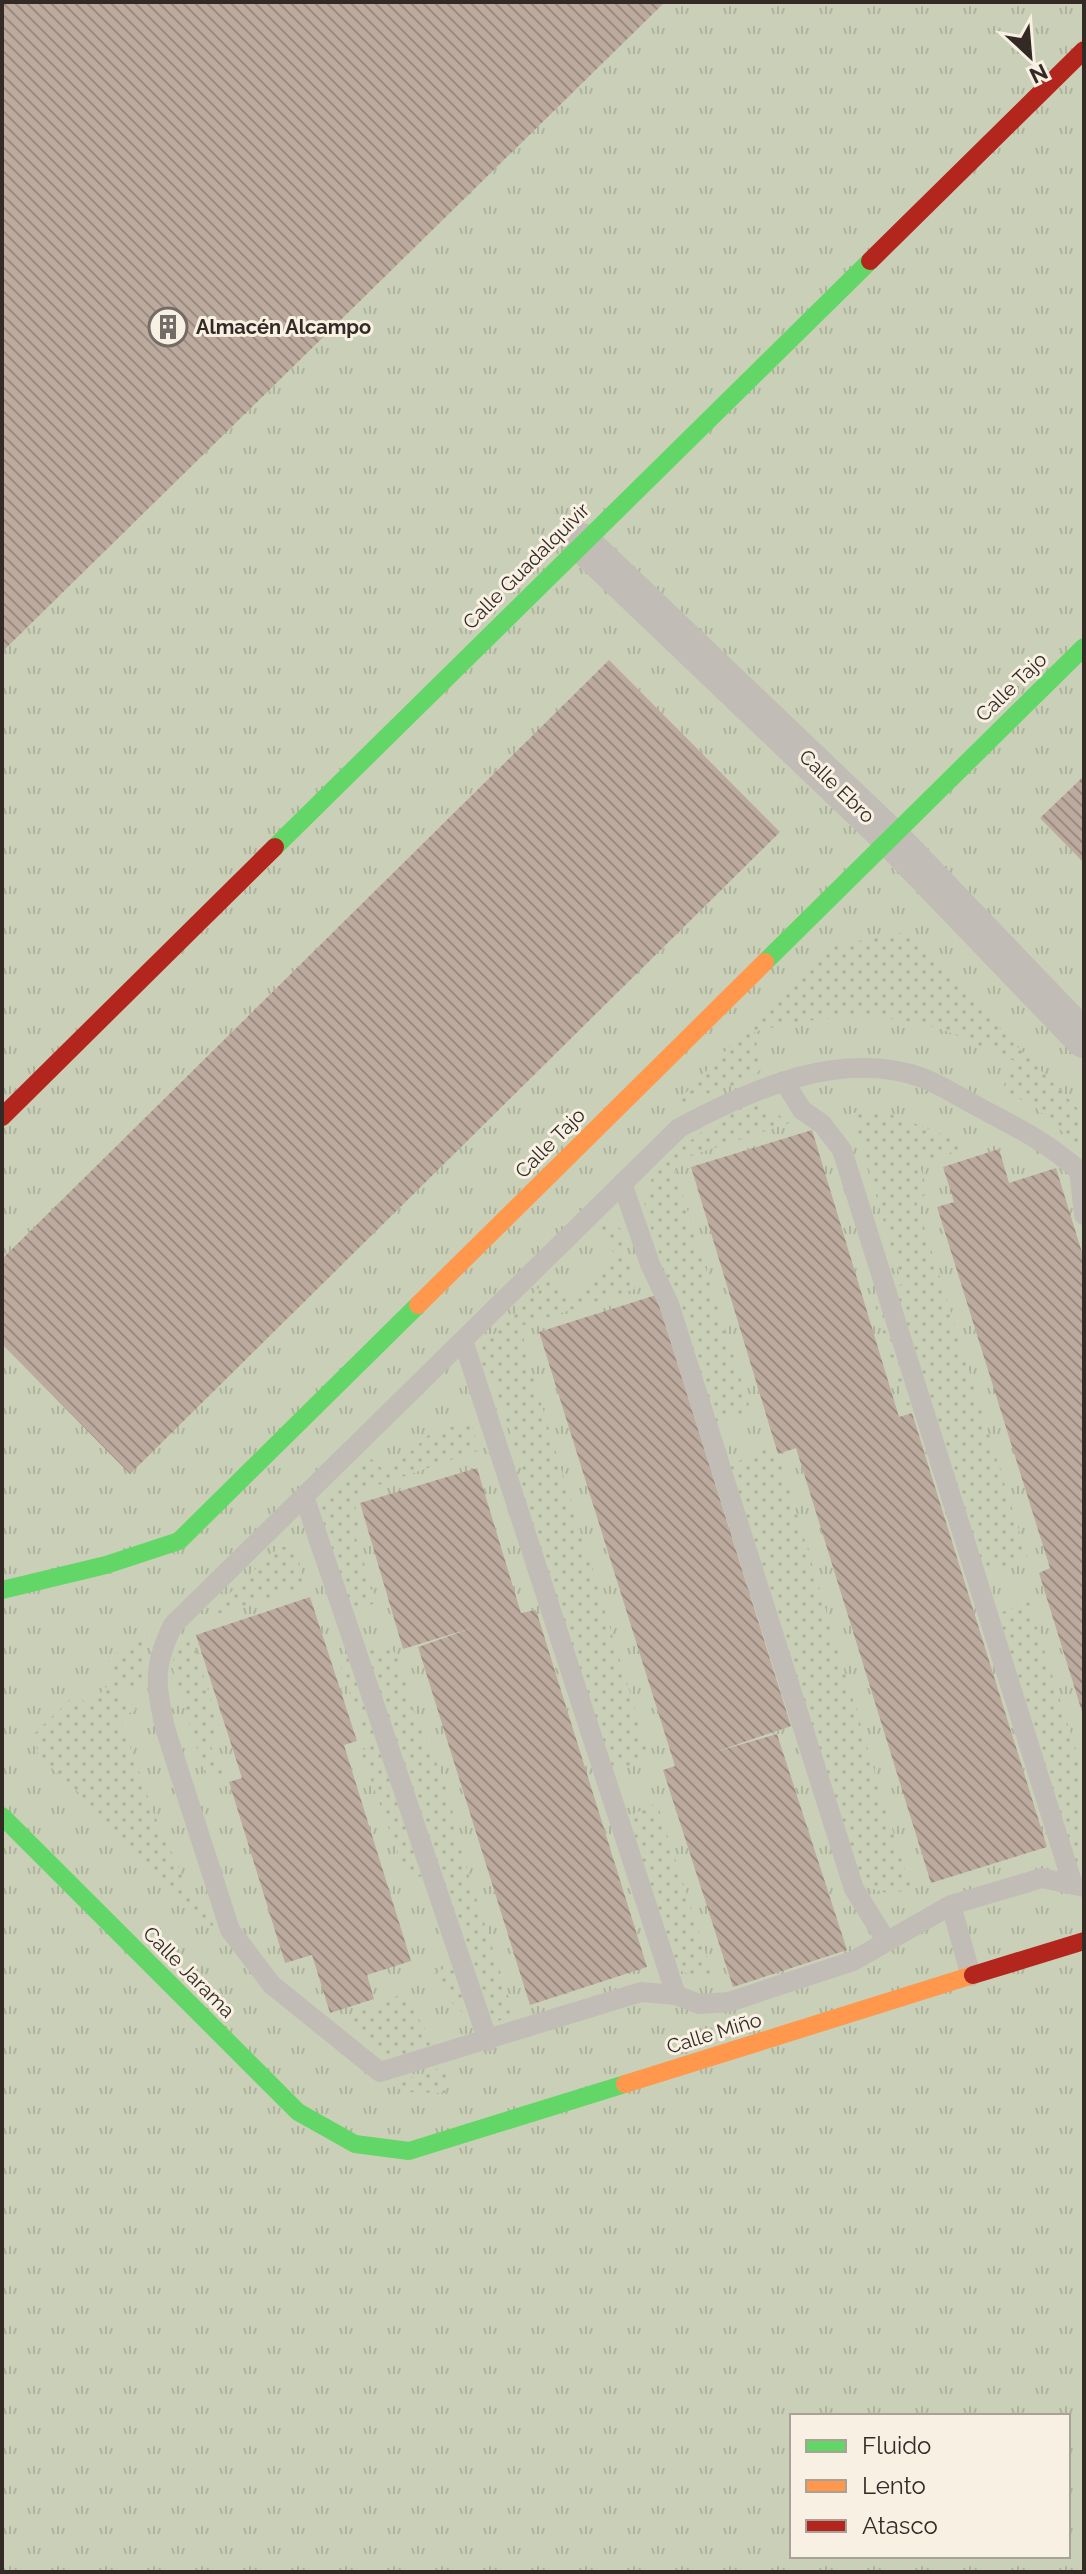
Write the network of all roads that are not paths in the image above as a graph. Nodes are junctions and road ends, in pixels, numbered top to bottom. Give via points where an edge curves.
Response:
1 (1084, 50) edge
2 (581, 542) junction
3 (1084, 647) edge
4 (890, 837) junction
5 (1084, 1039) edge
6 (784, 1081) junction
7 (2, 1117) edge
8 (1081, 1172) edge
9 (622, 1183) junction
10 (1084, 1215) edge
11 (463, 1340) junction
12 (305, 1499) junction
13 (2, 1590) edge
14 (2, 1816) edge
15 (1079, 1886) edge
16 (951, 1905) junction
17 (1084, 1941) edge
18 (887, 1942) junction
19 (971, 1976) junction
20 (676, 1995) junction
21 (488, 2041) junction
22 (355, 2144) joint

1 - 2 street, Calle Guadalquivir
2 - 4 street, Calle Ebro
2 - 7 street, Calle Guadalquivir
3 - 4 street, Calle Tajo
4 - 5 street, Calle Ebro
4 - 13 street, Calle Tajo via 179,1541
6 - 8 lane via 857,1067 922,1078 1053,1146
6 - 9 lane via 742,1094 679,1128
6 - 15 lane via 802,1110 822,1124 842,1150
8 - 10 lane
9 - 11 lane
9 - 18 lane via 669,1304 854,1889
11 - 12 lane
11 - 20 lane
12 - 21 lane
12 - 21 lane via 173,1625 158,1657 157,1696 165,1728 230,1930 272,1985 380,2072
14 - 22 street, Calle Jarama via 298,2112
15 - 16 lane via 1042,1878
16 - 18 lane
16 - 19 lane
17 - 19 street, Calle Miño
18 - 20 lane via 853,1961 729,2002 699,2004
19 - 22 street, Calle Miño via 409,2151
20 - 21 lane via 641,1992

